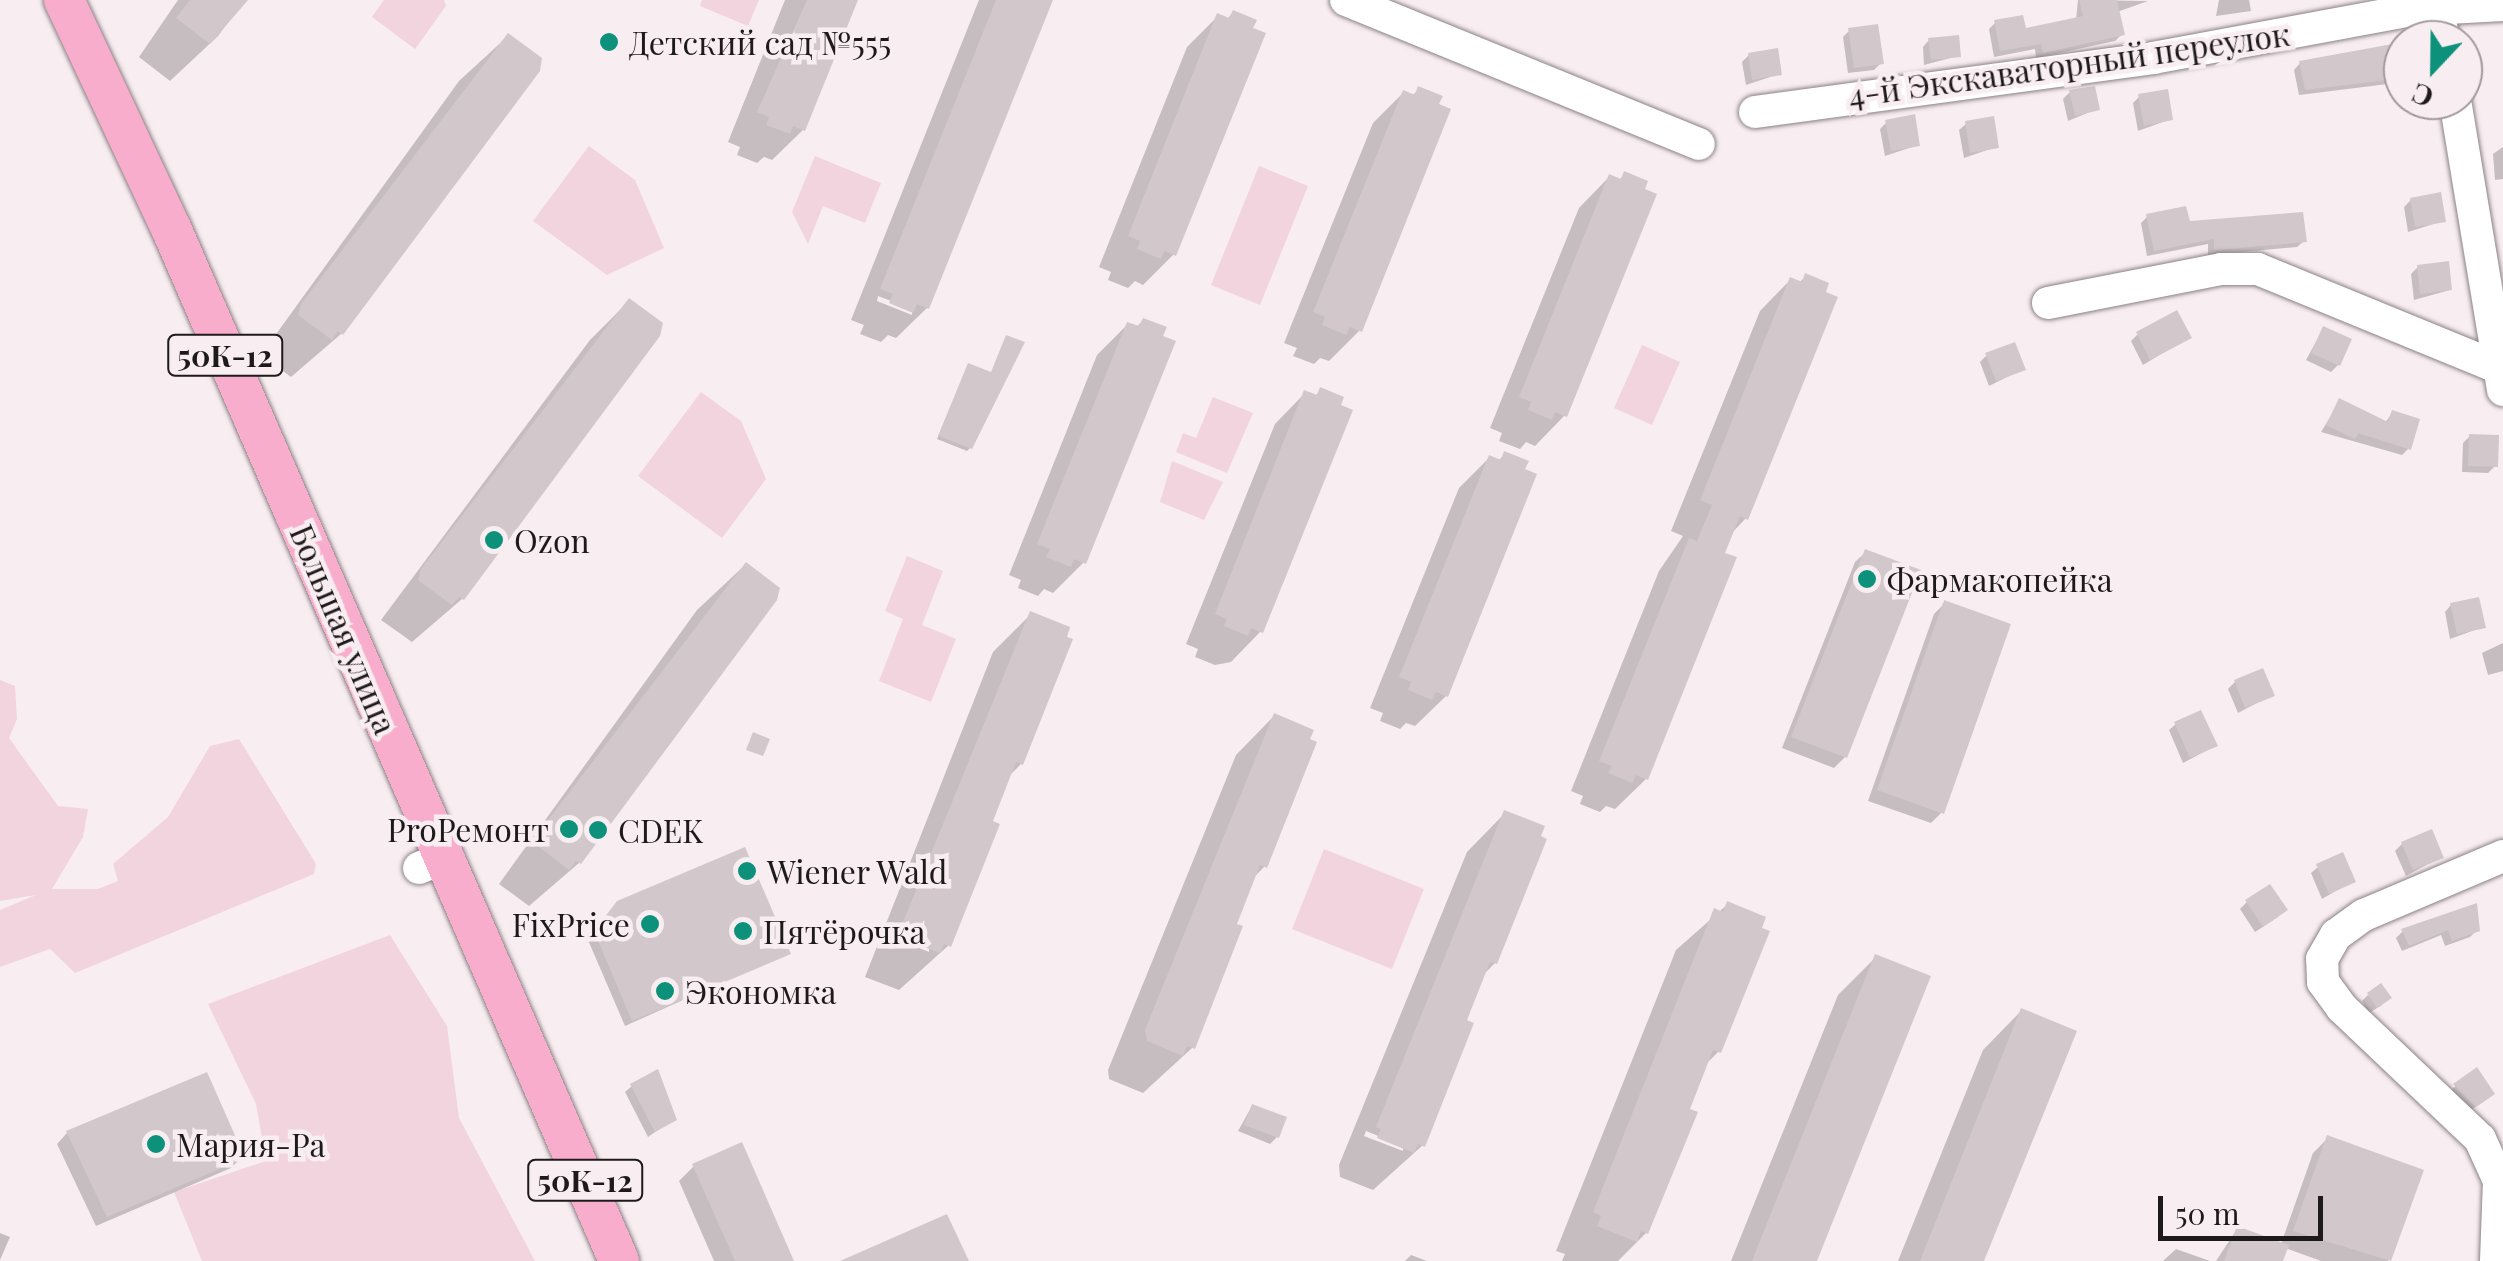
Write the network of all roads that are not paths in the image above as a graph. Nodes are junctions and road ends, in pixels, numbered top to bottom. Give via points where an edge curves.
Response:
1 (38, 0) edge
2 (64, 0) edge
3 (1346, 0) edge
4 (2503, 5) edge
5 (2419, 6) edge
6 (1755, 112) dead end
7 (2458, 120) edge
8 (1698, 144) dead end
9 (2048, 303) dead end
10 (2499, 378) edge
11 (2503, 856) edge
12 (431, 863) junction
13 (590, 1261) edge
14 (619, 1261) edge
15 (2496, 1261) edge

1 - 12 main road, Большая улица
2 - 12 main road, Большая улица / 50К-12 via 380,713
3 - 8 street
4 - 5 street, 4-й Экскаваторный переулок
5 - 6 street, 4-й Экскаваторный переулок via 2153,58
7 - 10 street
9 - 10 street via 2220,269 2258,269
11 - 15 street via 2364,915 2336,935 2322,959 2323,982 2342,1008 2480,1139 2498,1181
12 - 13 main road, Большая улица
12 - 14 main road, Большая улица / 50К-12 via 479,938

